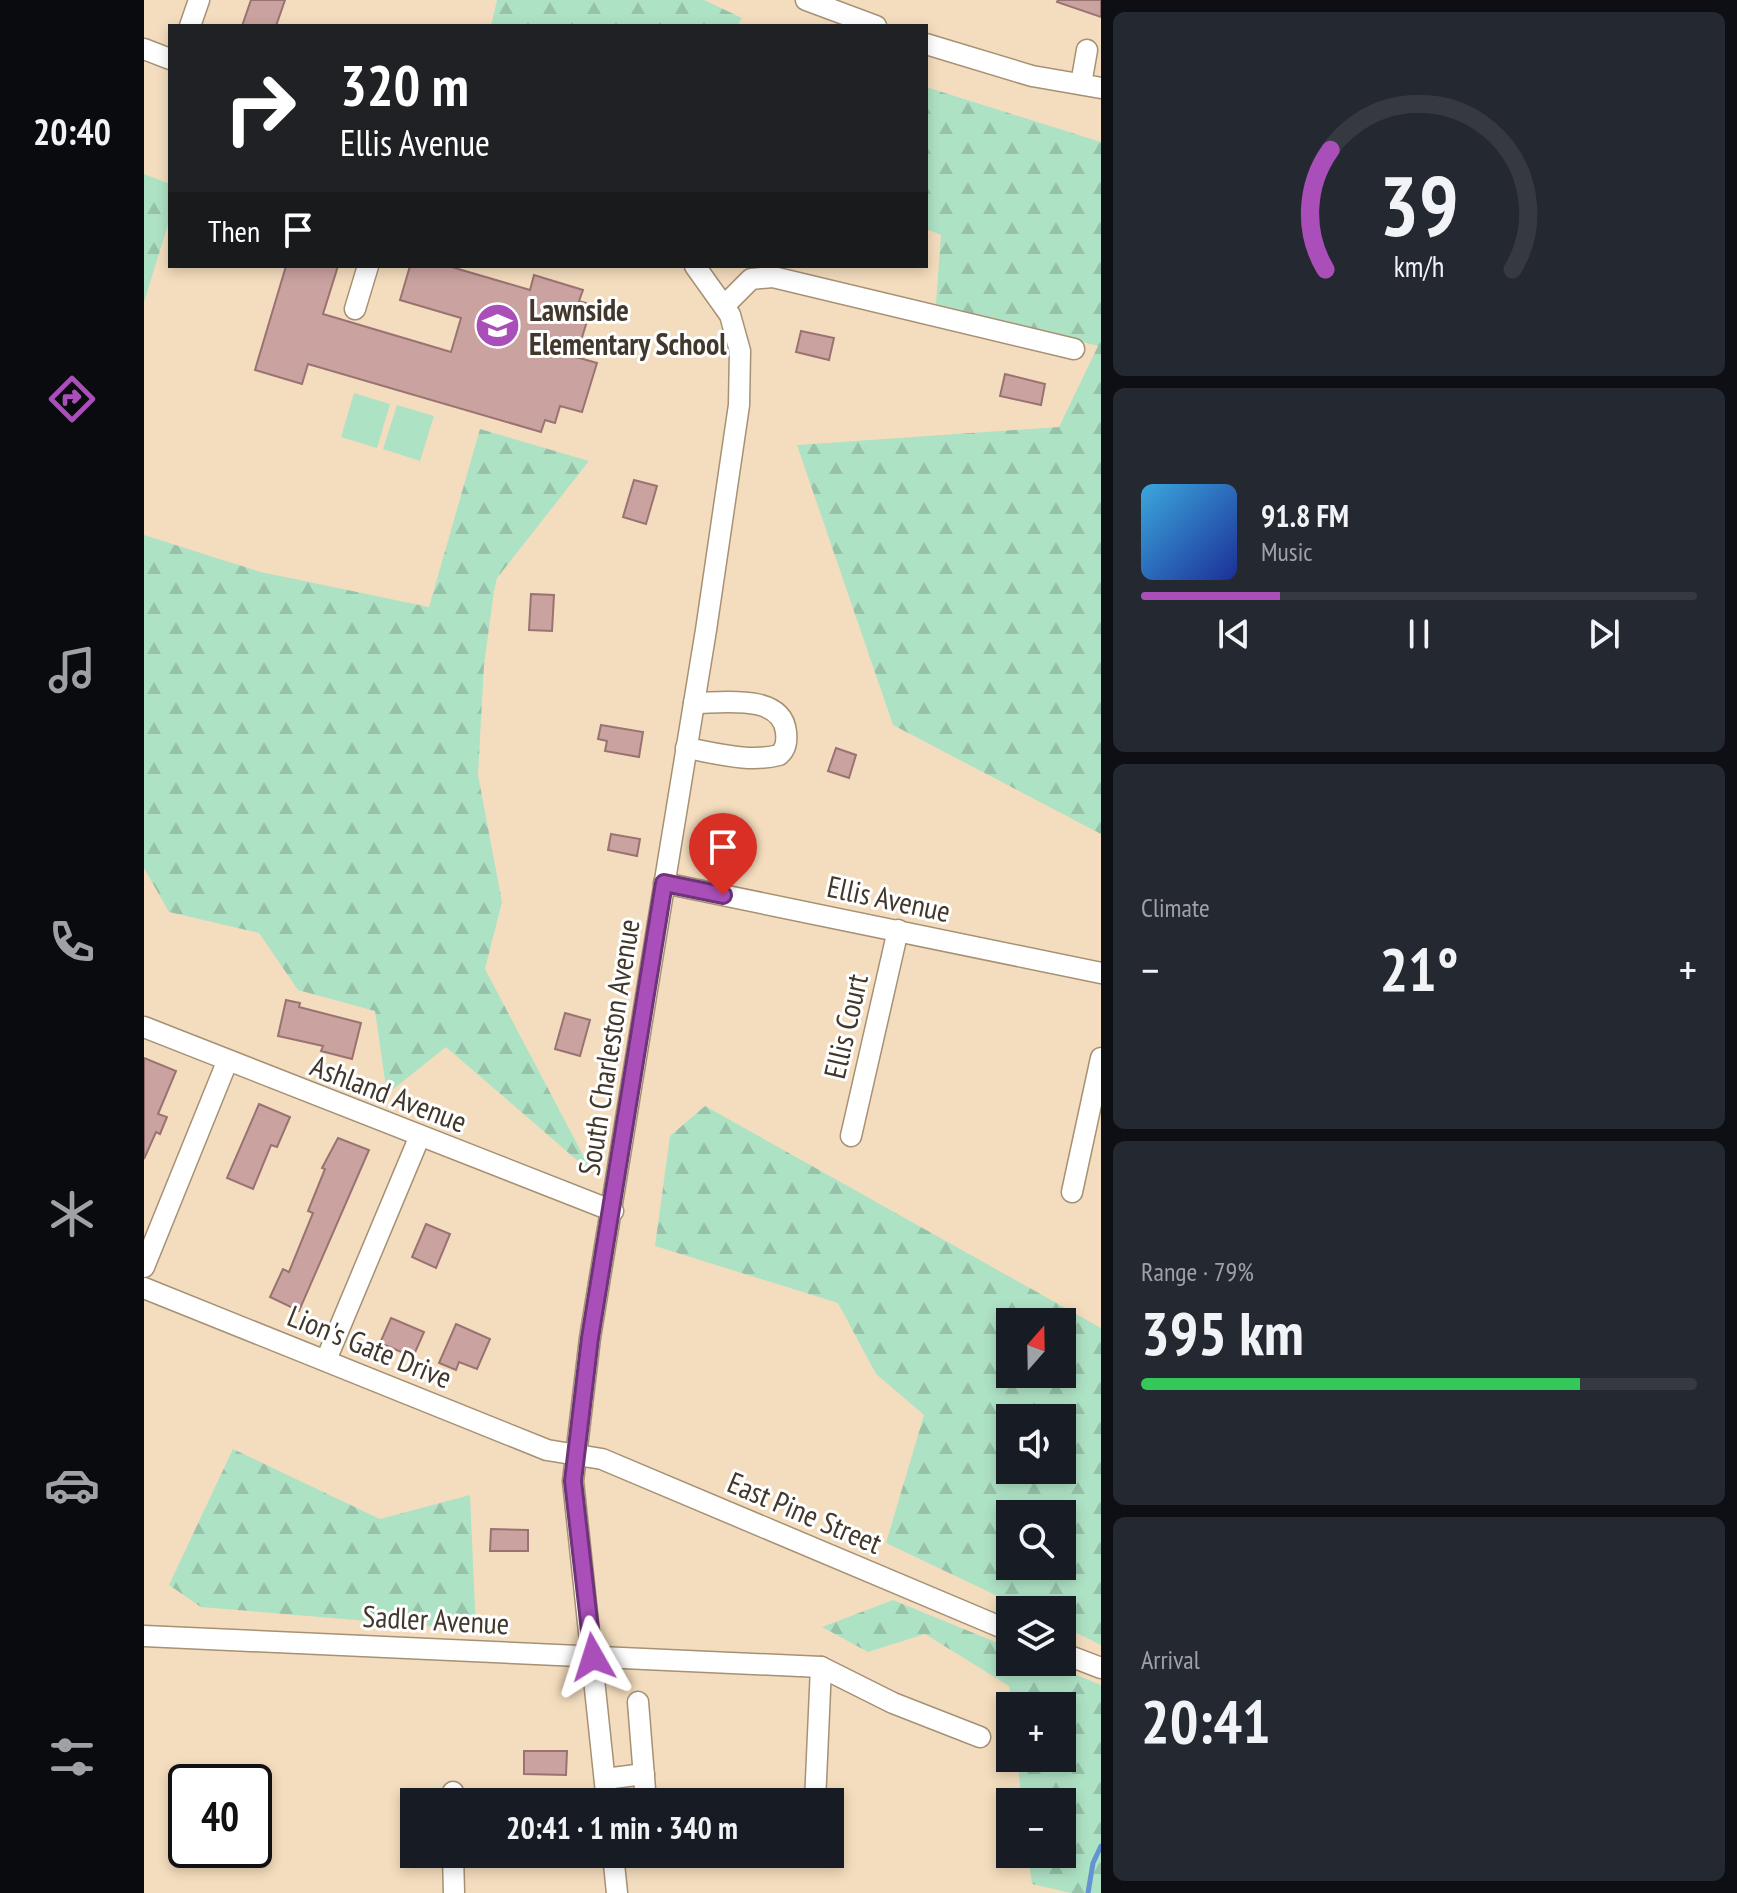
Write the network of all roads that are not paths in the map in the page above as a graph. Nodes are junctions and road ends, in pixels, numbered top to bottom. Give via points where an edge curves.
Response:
1 (199, 0) edge
2 (806, 0) edge
3 (191, 24) edge
4 (871, 24) edge
5 (928, 45) edge
6 (144, 49) edge
7 (1087, 50) dead end
8 (168, 58) edge
9 (1091, 86) edge
10 (367, 268) edge
11 (697, 268) edge
12 (725, 305) junction
13 (355, 309) dead end
14 (1074, 349) dead end
15 (694, 703) junction
16 (686, 748) junction
17 (664, 883) junction
18 (898, 930) junction
19 (1101, 973) edge
20 (144, 1027) edge
21 (1101, 1058) edge
22 (227, 1062) junction
23 (851, 1136) dead end
24 (419, 1138) junction
25 (1072, 1192) dead end
26 (613, 1211) junction
27 (144, 1267) edge
28 (144, 1288) edge
29 (326, 1360) junction
30 (575, 1455) junction
31 (996, 1625) edge
32 (144, 1636) edge
33 (593, 1657) junction
34 (1076, 1658) edge
35 (821, 1667) junction
36 (1101, 1668) edge
37 (638, 1702) dead end
38 (980, 1737) dead end
39 (644, 1774) junction
40 (605, 1779) junction
41 (606, 1788) edge
42 (645, 1788) edge
43 (816, 1788) edge
44 (453, 1868) edge
45 (614, 1868) edge
46 (454, 1893) edge
47 (617, 1893) edge

1 - 3 street
2 - 4 street
5 - 9 street via 1032,76
6 - 8 street
7 - 9 street
10 - 13 street
11 - 12 street, South Charleston Avenue
12 - 14 street via 751,279 773,277
12 - 15 street, South Charleston Avenue via 740,351 739,405
15 - 16 street, South Charleston Avenue
15 - 16 street via 769,707 786,728 786,743 779,755 769,758
16 - 17 street, South Charleston Avenue
17 - 18 street, Ellis Avenue
17 - 26 street, South Charleston Avenue
18 - 19 street, Ellis Avenue
18 - 23 street, Ellis Court
20 - 22 street, Ashland Avenue
21 - 25 street
22 - 24 street, Ashland Avenue
22 - 27 street
24 - 26 street, Ashland Avenue
24 - 29 street
26 - 30 street, South Charleston Avenue
28 - 29 street, Lion's Gate Drive
29 - 30 street, Lion's Gate Drive via 547,1450
30 - 31 street, East Pine Street via 602,1459
30 - 33 street, South Charleston Avenue via 573,1481
32 - 33 street, Sadler Avenue
33 - 35 street, Sadler Avenue
33 - 40 street, South Charleston Avenue
34 - 36 street
35 - 38 street
35 - 43 street
37 - 39 street
39 - 40 street
39 - 42 street
40 - 41 street, South Charleston Avenue
44 - 46 street
45 - 47 street

